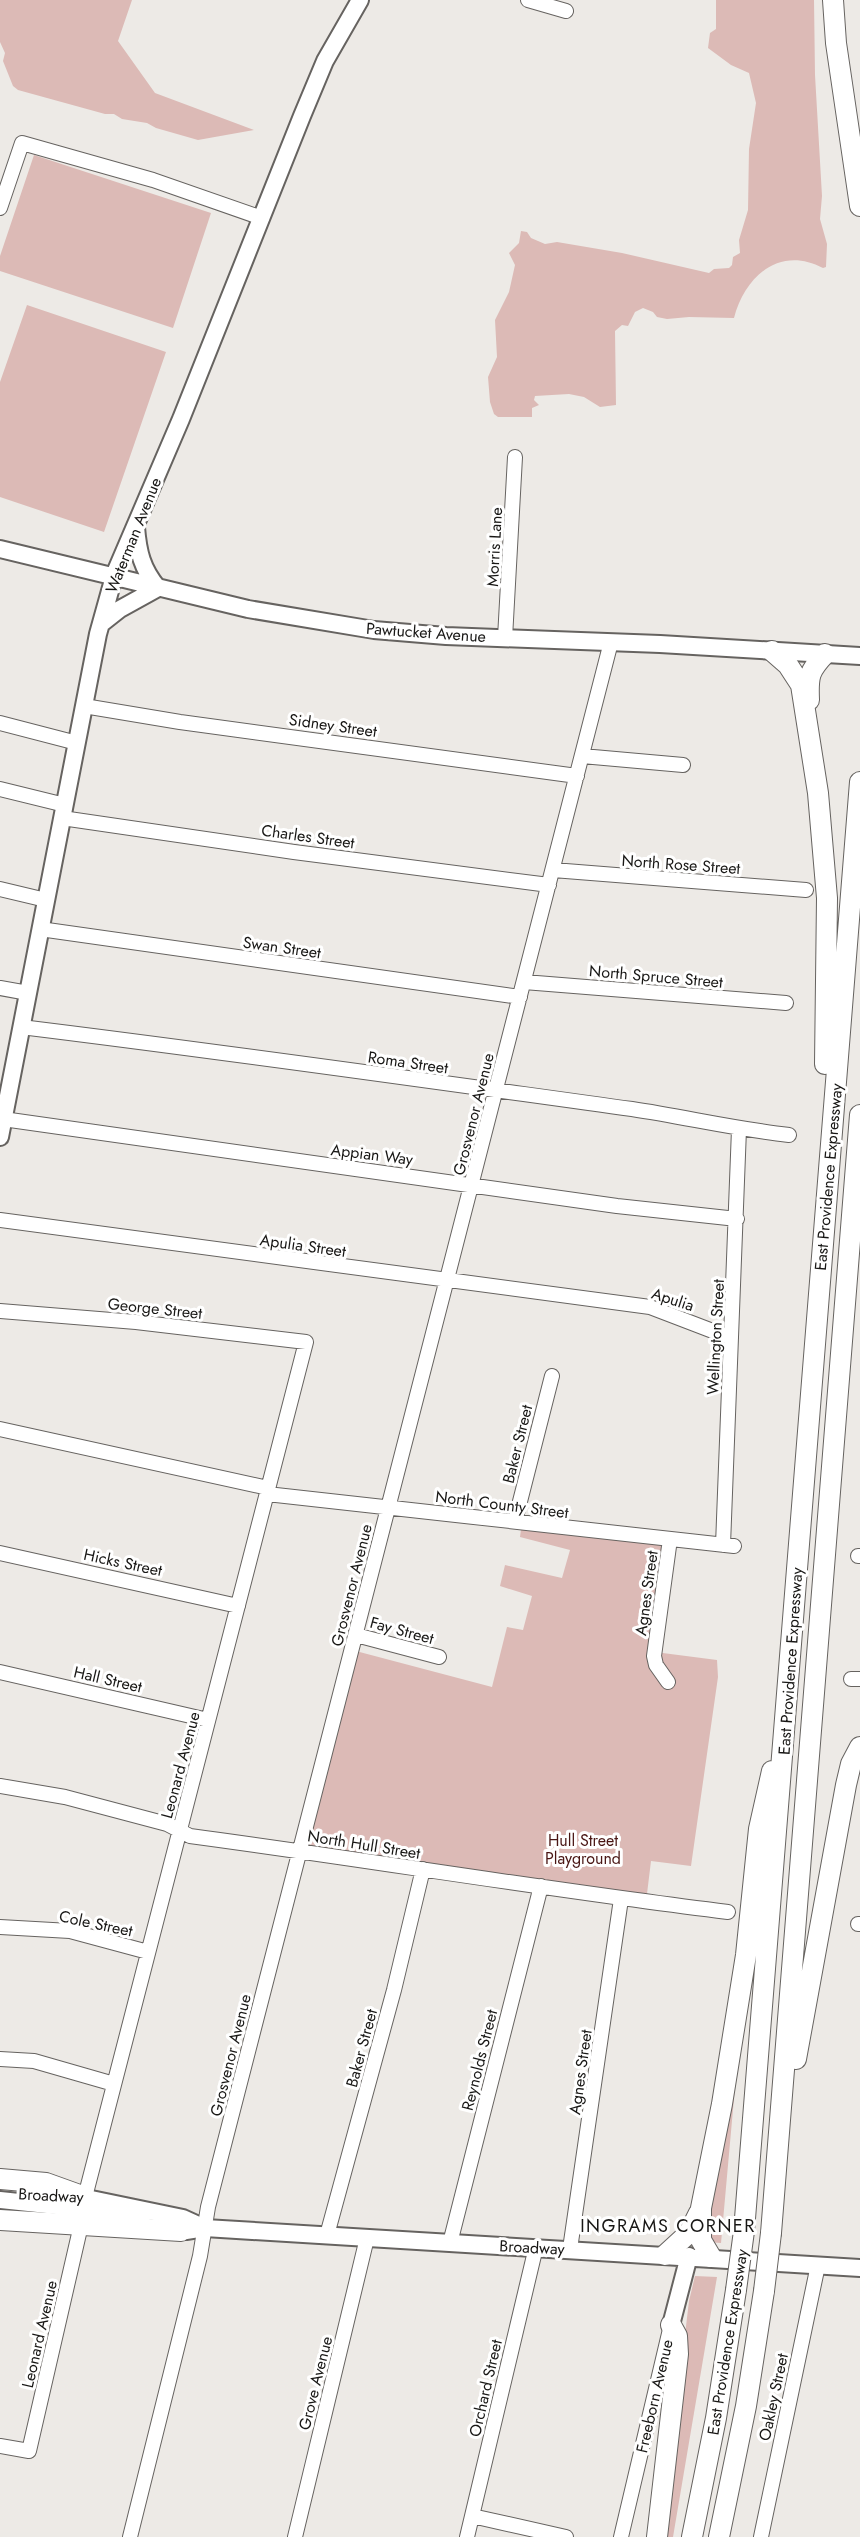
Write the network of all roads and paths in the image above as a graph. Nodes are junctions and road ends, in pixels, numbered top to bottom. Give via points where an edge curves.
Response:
1 (360, 0) edge
2 (528, 0) edge
3 (833, 0) edge
4 (566, 11) dead end
5 (860, 206) edge
6 (0, 208) edge
7 (262, 218) junction
8 (515, 457) dead end
9 (135, 525) junction
10 (0, 549) edge
11 (113, 577) junction
12 (158, 588) junction
13 (100, 624) junction
14 (505, 638) junction
15 (611, 642) junction
16 (772, 651) junction
17 (825, 654) junction
18 (854, 656) edge
19 (84, 706) junction
20 (0, 723) edge
21 (810, 736) junction
22 (77, 743) junction
23 (582, 756) junction
24 (683, 765) dead end
25 (577, 776) junction
26 (860, 782) edge
27 (0, 789) edge
28 (64, 811) junction
29 (553, 870) junction
30 (549, 885) junction
31 (0, 890) edge
32 (806, 890) dead end
33 (46, 900) junction
34 (40, 929) junction
35 (524, 982) junction
36 (0, 988) edge
37 (28, 993) junction
38 (520, 997) junction
39 (786, 1003) dead end
40 (21, 1027) junction
41 (6, 1078) edge
42 (496, 1091) junction
43 (860, 1115) edge
44 (3, 1119) junction
45 (739, 1129) junction
46 (789, 1135) dead end
47 (0, 1137) edge
48 (472, 1184) junction
49 (737, 1219) junction
50 (0, 1220) edge
51 (823, 1244) junction
52 (447, 1281) junction
53 (603, 1300) joint
54 (0, 1311) edge
55 (731, 1338) junction
56 (306, 1342) joint
57 (552, 1376) dead end
58 (0, 1429) edge
59 (267, 1491) junction
60 (388, 1507) junction
61 (515, 1521) junction
62 (670, 1539) junction
63 (728, 1546) joint
64 (0, 1552) edge
65 (238, 1606) junction
66 (356, 1635) junction
67 (439, 1658) dead end
68 (0, 1672) edge
69 (668, 1682) dead end
70 (788, 1695) junction
71 (208, 1720) junction
72 (860, 1747) edge
73 (0, 1786) edge
74 (180, 1830) junction
75 (300, 1851) junction
76 (423, 1869) junction
77 (541, 1886) junction
78 (621, 1899) junction
79 (728, 1912) dead end
80 (0, 1927) edge
81 (148, 1952) junction
82 (0, 2059) edge
83 (114, 2084) junction
84 (778, 2153) junction
85 (0, 2179) edge
86 (0, 2194) edge
87 (85, 2197) junction
88 (0, 2200) edge
89 (701, 2208) junction
90 (0, 2220) edge
91 (81, 2225) junction
92 (205, 2228) junction
93 (181, 2231) junction
94 (327, 2235) junction
95 (367, 2238) junction
96 (450, 2242) junction
97 (536, 2247) junction
98 (570, 2249) junction
99 (665, 2255) junction
100 (689, 2256) junction
101 (711, 2258) junction
102 (818, 2265) junction
103 (860, 2268) edge
104 (671, 2325) junction
105 (0, 2446) edge
106 (472, 2516) junction
107 (130, 2537) edge
108 (295, 2537) edge
109 (467, 2537) edge
110 (566, 2537) edge
111 (621, 2537) edge
112 (657, 2537) edge
113 (692, 2537) edge
114 (720, 2537) edge
115 (761, 2537) edge

1 - 7 main road, Waterman Avenue via 325,60
2 - 4 street
3 - 5 highway
6 - 7 street via 22,143 153,180
7 - 9 main road, Waterman Avenue
8 - 14 street, Morris Lane
9 - 11 main road, Waterman Avenue
9 - 12 main road via 138,555
10 - 11 main road, Pawtucket Avenue
11 - 12 main road, Pawtucket Avenue
11 - 13 main road, Waterman Avenue
12 - 13 main road
12 - 14 main road, Pawtucket Avenue via 248,609 374,630
13 - 19 main road, Waterman Avenue
14 - 15 main road, Pawtucket Avenue
15 - 16 main road, Pawtucket Avenue
15 - 23 street, Grosvenor Avenue
16 - 17 main road, Pawtucket Avenue
16 - 21 highway via 798,679
17 - 18 main road, Pawtucket Avenue
17 - 21 highway via 808,677
19 - 22 main road, Waterman Avenue
19 - 25 street, Sidney Street
20 - 22 street
21 - 51 highway via 827,898
22 - 28 main road, Waterman Avenue
23 - 24 street
23 - 25 street, Grosvenor Avenue
25 - 29 street, Grosvenor Avenue
26 - 51 highway, East Providence Expressway
27 - 28 street, Charles Street
28 - 30 street, Charles Street via 294,852
28 - 33 main road, Waterman Avenue
29 - 30 street, Grosvenor Avenue
29 - 32 street, North Rose Street
30 - 35 street, Grosvenor Avenue
31 - 33 street
33 - 34 main road, Waterman Avenue
34 - 37 main road, Waterman Avenue
34 - 38 street, Swan Street
35 - 38 street, Grosvenor Avenue
35 - 39 street, North Spruce Street
36 - 37 street
37 - 40 main road, Waterman Avenue
38 - 42 street, Grosvenor Avenue
40 - 41 main road, Waterman Avenue
40 - 42 street, Roma Street
41 - 44 main road, Waterman Avenue
42 - 45 street, Roma Street
42 - 48 street, Grosvenor Avenue
43 - 84 highway, East Providence Expressway
44 - 47 main road, Waterman Avenue
44 - 48 street, Appian Way
45 - 46 street, Roma Street
45 - 49 street, Wellington Street
48 - 49 street, Appian Way
48 - 52 street, Grosvenor Avenue
49 - 55 street, Wellington Street
50 - 52 street, Apulia Street
51 - 70 highway, East Providence Expressway
52 - 53 street, Apulia Street
52 - 60 street, Grosvenor Avenue
53 - 55 street, Apulia via 650,1307
54 - 56 street, George Street
55 - 63 street, Wellington Street
56 - 59 street, Leonard Avenue
57 - 61 street, Baker Street
58 - 59 street, North County Street
59 - 60 street, North County Street
59 - 65 street, Leonard Avenue
60 - 61 street, North County Street
60 - 66 street, Grosvenor Avenue
61 - 62 street, North County Street
62 - 63 street, North County Street
62 - 69 street, Agnes Street via 654,1656
64 - 65 street, Hicks Street
65 - 71 street, Leonard Avenue
66 - 67 street, Fay Street
66 - 75 street, Grosvenor Avenue
68 - 71 street, Hall Street
70 - 89 highway via 759,1829 746,1954
70 - 113 highway, East Providence Expressway, bridge via 744,2230 714,2428
71 - 74 street, Leonard Avenue
72 - 84 highway via 846,1785
73 - 74 street, North Hull Street via 65,1797
74 - 75 street, North Hull Street via 190,1836
74 - 81 street, Leonard Avenue
75 - 76 street, North Hull Street
75 - 92 street, Grosvenor Avenue
76 - 77 street, North Hull Street
76 - 94 street, Baker Street
77 - 78 street, North Hull Street
77 - 96 street, Reynolds Street
78 - 79 street, North Hull Street
78 - 98 street, Agnes Street
80 - 81 street, Cole Street via 70,1930
81 - 83 street, Leonard Avenue
82 - 83 street via 34,2061
83 - 87 street, Leonard Avenue
84 - 114 highway, East Providence Expressway, bridge via 764,2291
85 - 87 highway via 46,2183
86 - 87 main road, Broadway
87 - 92 main road, Broadway via 183,2218
88 - 93 main road, Broadway via 66,2207
89 - 99 highway via 689,2233
89 - 101 highway via 701,2240
90 - 91 highway
91 - 93 highway
91 - 105 street, Leonard Avenue via 29,2451
92 - 93 main road, Broadway
92 - 94 main road, Broadway
92 - 107 street, Grosvenor Avenue
94 - 95 main road, Broadway
95 - 96 main road, Broadway
95 - 108 street, Grove Avenue
96 - 97 main road, Broadway
97 - 98 main road, Broadway
97 - 106 street, Orchard Street
98 - 99 main road, Broadway
99 - 100 main road, Broadway
100 - 101 main road, Broadway
100 - 104 main road, Freeborn Avenue
101 - 102 main road, Broadway
102 - 103 main road, Broadway
102 - 115 street, Oakley Street
104 - 111 street, Freeborn Avenue
104 - 112 highway via 678,2354
106 - 109 street, Orchard Street
106 - 110 street

